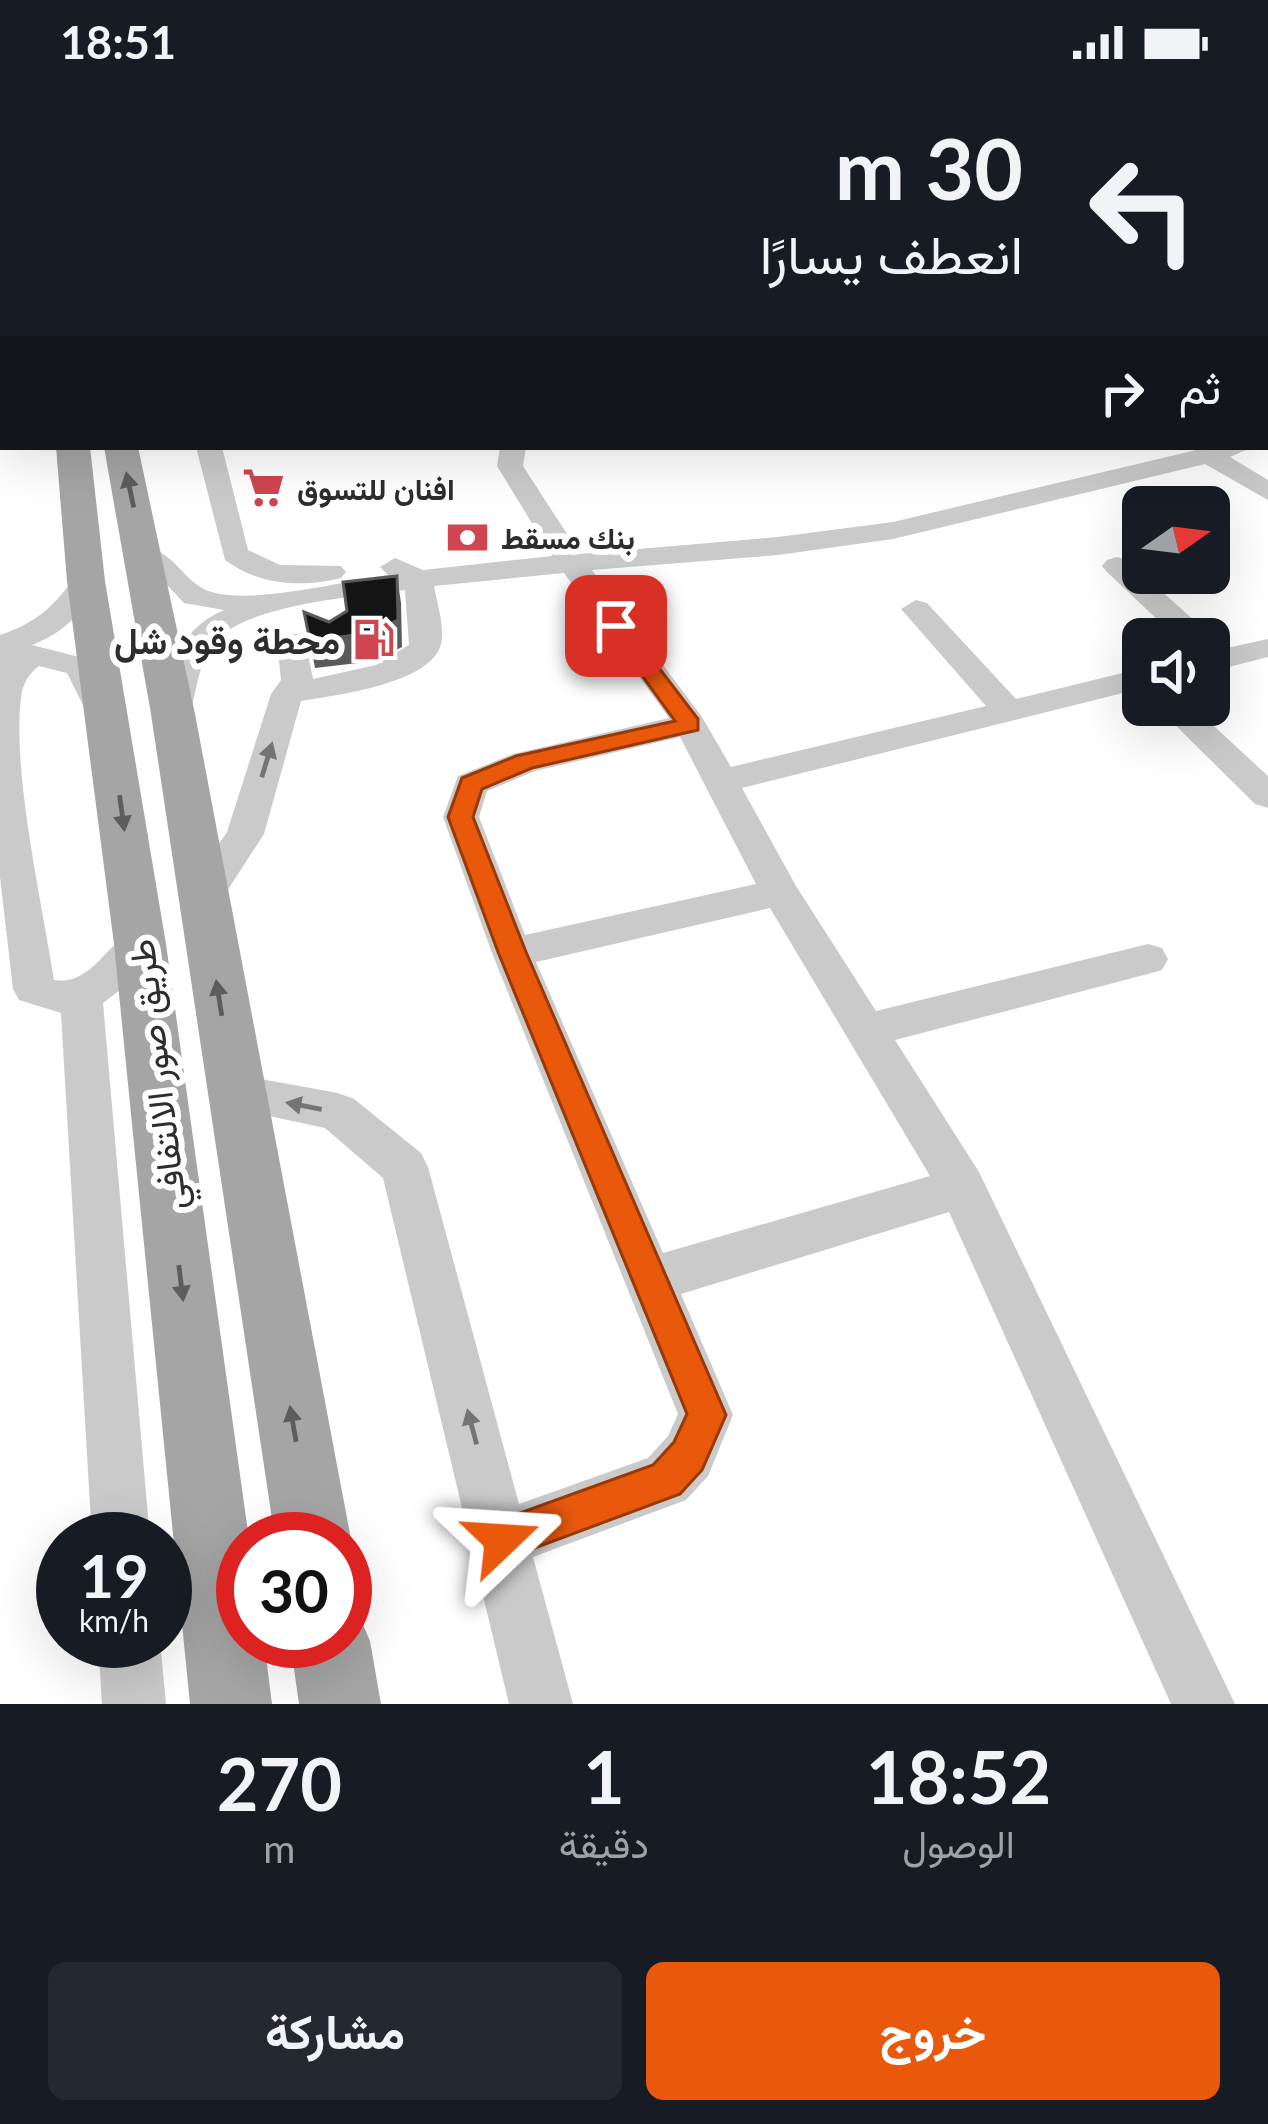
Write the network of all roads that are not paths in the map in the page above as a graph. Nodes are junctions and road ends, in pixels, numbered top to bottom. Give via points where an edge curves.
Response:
1 (73, 450) edge
2 (122, 450) edge
3 (210, 450) edge
4 (513, 450) edge
5 (1219, 450) edge
6 (1186, 455) edge
7 (1268, 492) edge
8 (145, 555) junction
9 (568, 561) junction
10 (1117, 566) dead end
11 (86, 581) junction
12 (420, 588) junction
13 (326, 600) junction
14 (270, 604) junction
15 (916, 609) dead end
16 (1171, 618) edge
17 (1268, 648) edge
18 (1230, 651) edge
19 (8, 669) edge
20 (1122, 683) edge
21 (287, 694) junction
22 (1009, 711) junction
23 (173, 714) junction
24 (690, 724) junction
25 (1194, 726) edge
26 (110, 730) junction
27 (718, 782) junction
28 (1268, 796) edge
29 (780, 892) junction
30 (202, 898) junction
31 (140, 944) junction
32 (512, 952) junction
33 (1148, 959) dead end
34 (15, 965) edge
35 (80, 995) junction
36 (865, 1031) junction
37 (234, 1092) junction
38 (962, 1187) junction
39 (649, 1280) junction
40 (119, 1512) edge
41 (308, 1512) edge
42 (502, 1540) junction
43 (131, 1668) edge
44 (334, 1668) edge
45 (134, 1704) edge
46 (231, 1704) edge
47 (340, 1704) edge
48 (541, 1704) edge
49 (1203, 1704) edge

1 - 11 main road, طريق صور الالتفافي
8 -> 2 main road, طريق صور الالتفافي
3 - 13 street via 236,554
4 - 9 street via 510,466
5 - 6 street
6 - 7 street
6 - 9 street via 830,540
8 - 14 street via 195,597
8 - 23 main road, طريق صور الالتفافي
9 - 12 street
9 - 24 street
10 - 16 street
11 - 19 street
11 - 26 main road, طريق صور الالتفافي
12 - 13 street via 380,604
12 - 13 street via 394,567
12 - 21 street via 424,651 408,666 336,674
13 - 14 street
13 - 21 street via 293,640 297,680
14 - 23 street via 202,634
15 - 22 street
17 - 18 street
19 - 26 street via 80,667
19 - 34 street
20 - 22 street
30 -> 21 street via 245,834
22 - 27 street
23 - 30 main road, طريق صور الالتفافي
24 - 27 street
24 - 32 street via 525,762 471,784 460,817
25 - 28 street
26 -> 31 main road, طريق صور الالتفافي
27 - 29 street
29 - 32 street
29 - 36 street
37 -> 30 main road, طريق صور الالتفافي
31 - 35 street via 118,974
31 -> 46 main road, طريق صور الالتفافي
32 - 39 street
33 - 36 street
34 - 35 street via 46,996
35 - 40 street
36 - 38 street
41 -> 37 main road, طريق صور الالتفافي
42 -> 37 street via 404,1167 338,1112
38 - 39 street
38 - 49 street
39 - 42 street via 706,1415 688,1456 666,1480
42 - 48 street
43 - 45 street
44 - 47 main road

